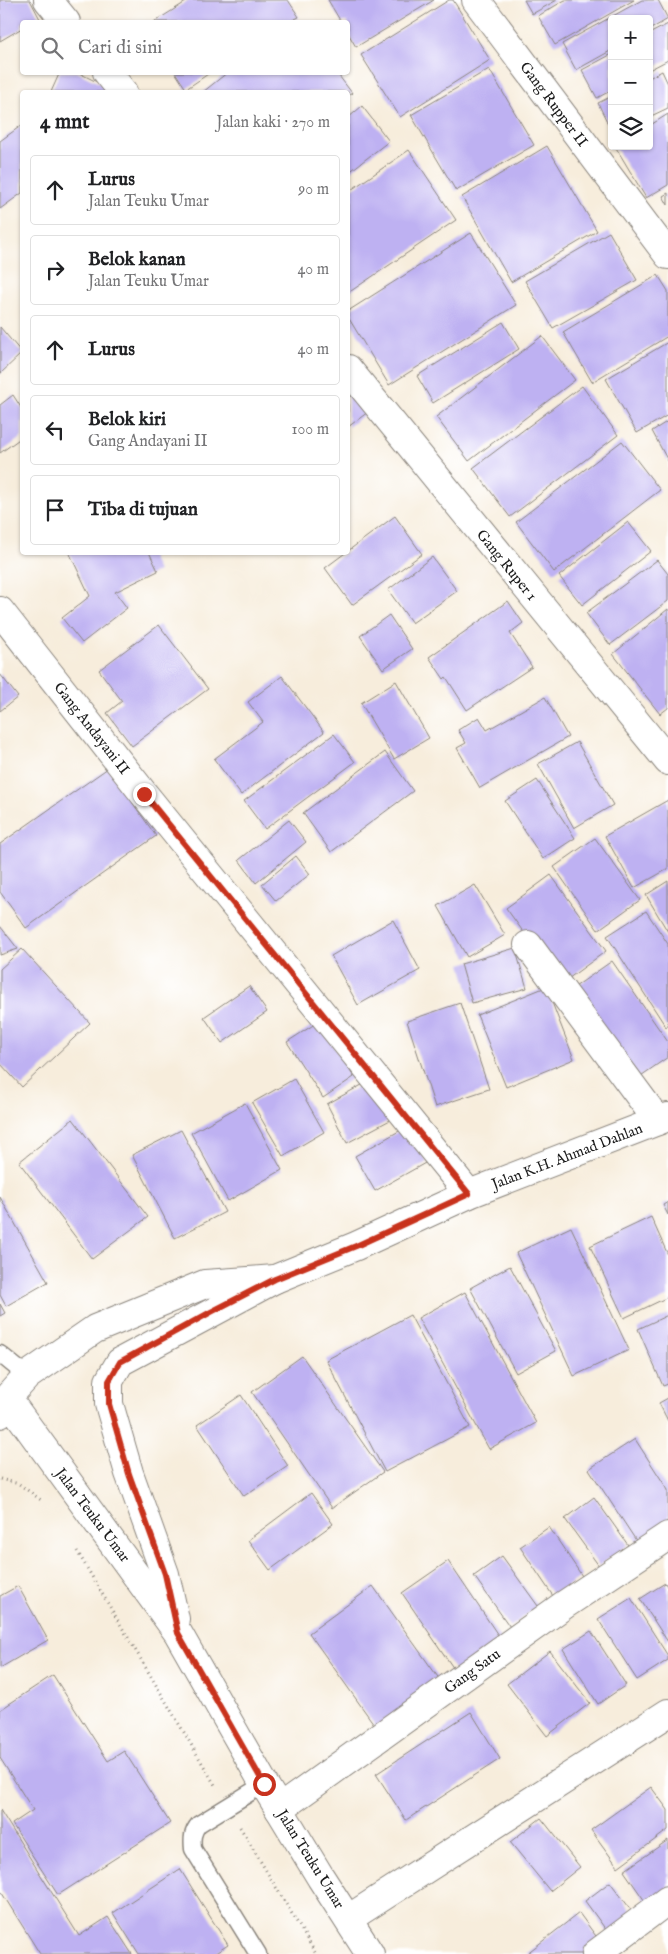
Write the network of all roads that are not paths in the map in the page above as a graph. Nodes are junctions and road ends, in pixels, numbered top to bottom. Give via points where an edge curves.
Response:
1 (476, 0) edge
2 (109, 75) edge
3 (121, 90) edge
4 (668, 255) edge
5 (350, 371) edge
6 (0, 611) edge
7 (668, 761) edge
8 (528, 945) dead end
9 (663, 1119) edge
10 (469, 1194) junction
11 (275, 1279) junction
12 (0, 1354) edge
13 (27, 1376) junction
14 (2, 1403) edge
15 (668, 1536) edge
16 (178, 1633) junction
17 (668, 1713) edge
18 (264, 1784) junction
19 (279, 1809) junction
20 (668, 1900) edge
21 (348, 1919) junction
22 (258, 1954) edge
23 (370, 1954) edge
24 (596, 1954) edge

1 - 4 street, Gang Rupper II
2 - 3 street
5 - 7 street, Gang Ruper 1
6 - 10 street, Gang Andayani II via 144,794
8 - 9 street
9 - 10 street, Jalan K.H. Ahmad Dahlan
10 - 11 street, Jalan K.H. Ahmad Dahlan
11 - 13 street via 205,1284 146,1307 95,1329
11 - 16 street, Jalan Teuku Umar via 120,1362 109,1381 109,1404 129,1474 165,1574
12 - 13 lane
13 - 14 street
14 - 16 street, Jalan Teuku Umar
15 - 19 street, Gang Satu via 564,1605
16 - 18 street, Jalan Teuku Umar
17 - 21 street
18 - 19 street, Jalan Teuku Umar
18 - 22 lane via 199,1824 192,1839 193,1850
19 - 21 street, Jalan Teuku Umar
20 - 24 street
21 - 23 street, Jalan Teuku Umar

